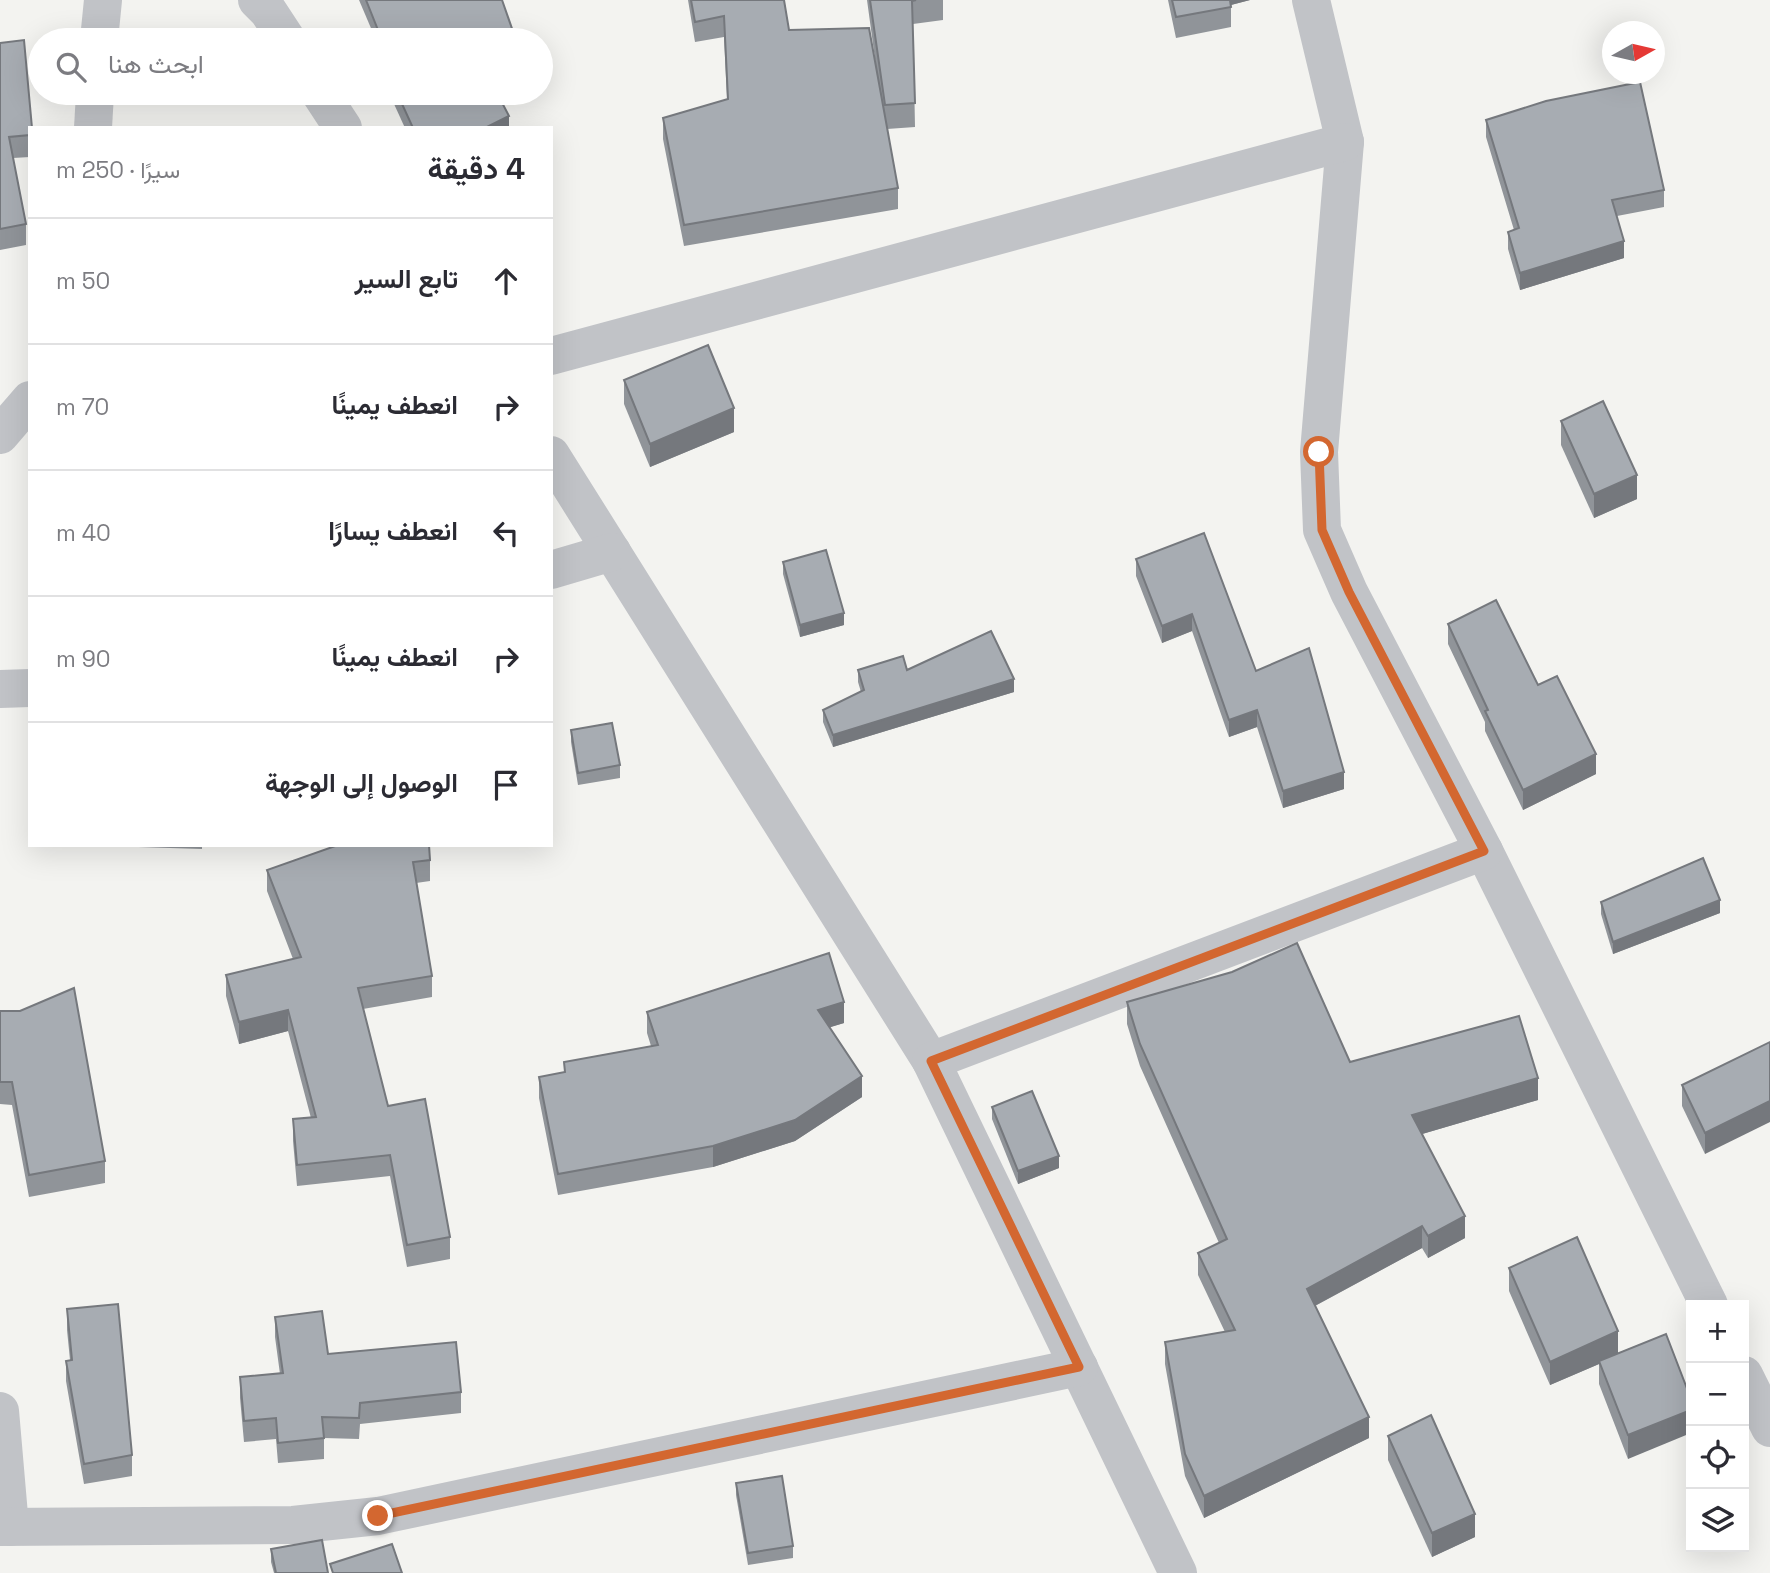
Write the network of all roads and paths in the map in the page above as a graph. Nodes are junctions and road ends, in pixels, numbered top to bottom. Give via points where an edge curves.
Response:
1 (103, 0) edge
2 (257, 0) edge
3 (1311, 0) edge
4 (100, 28) edge
5 (279, 28) edge
6 (95, 105) edge
7 (328, 105) edge
8 (93, 126) edge
9 (342, 126) edge
10 (1345, 142) junction
11 (553, 355) edge
12 (28, 402) edge
13 (0, 435) edge
14 (553, 458) edge
15 (612, 552) junction
16 (553, 569) edge
17 (28, 688) edge
18 (0, 690) edge
19 (1484, 851) junction
20 (931, 1061) junction
21 (1707, 1300) edge
22 (1079, 1367) junction
23 (1749, 1385) edge
24 (0, 1411) edge
25 (1770, 1428) edge
26 (5, 1527) edge
27 (1178, 1573) edge

1 - 4 street
2 - 5 street
3 - 10 street
6 - 8 street
7 - 9 street
10 - 11 street
10 - 19 street via 1319,452 1322,530 1349,592
12 - 13 street
14 - 15 street
15 - 16 street
15 - 20 street
17 - 18 street
19 - 20 street
19 - 21 street
20 - 22 street
22 - 26 street via 378,1516 293,1525
22 - 27 street
23 - 25 street
24 - 26 street

